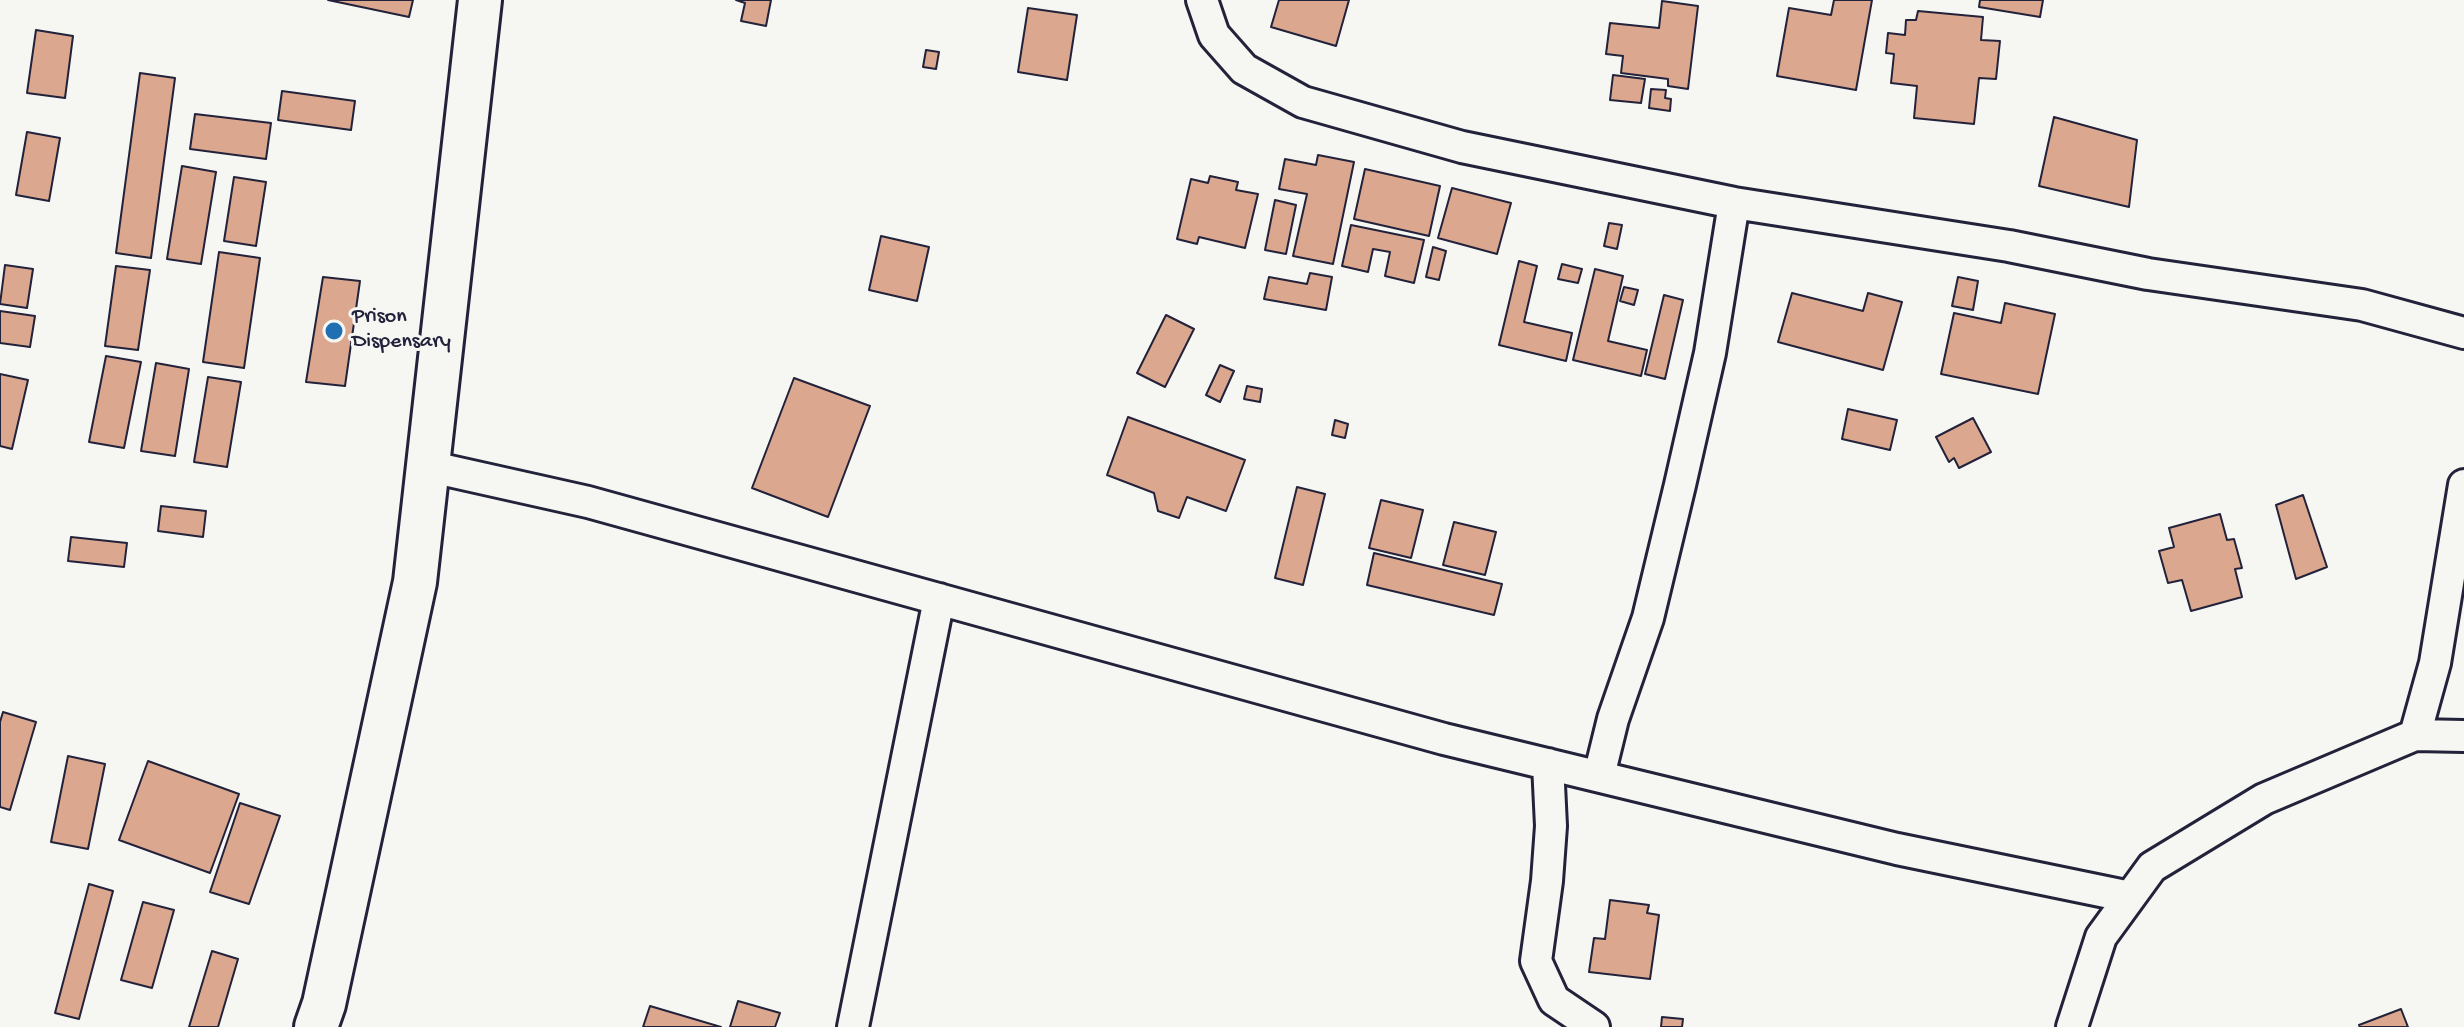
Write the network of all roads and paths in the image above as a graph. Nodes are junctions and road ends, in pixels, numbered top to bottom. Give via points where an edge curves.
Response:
1 (480, 0) edge
2 (1202, 0) edge
3 (1734, 203) junction
4 (2464, 333) edge
5 (427, 466) junction
6 (2464, 485) edge
7 (939, 599) junction
8 (2415, 735) junction
9 (2464, 736) edge
10 (1548, 764) junction
11 (1599, 776) junction
12 (2130, 897) junction
13 (316, 1027) edge
14 (853, 1027) edge
15 (1594, 1027) edge
16 (2072, 1027) edge

1 - 5 main road
2 - 3 street via 1214,35 1244,69 1303,102 1462,147
3 - 4 street via 2362,305
3 - 11 street via 1710,353 1648,618
5 - 7 street via 588,502
5 - 13 main road via 415,582
6 - 8 street via 2435,663
7 - 10 street
7 - 14 street
8 - 9 street
8 - 12 street via 2264,799 2152,867
10 - 11 street
10 - 15 street via 1551,826 1536,961 1554,1000
11 - 12 street via 1897,849
12 - 16 street via 2101,937

